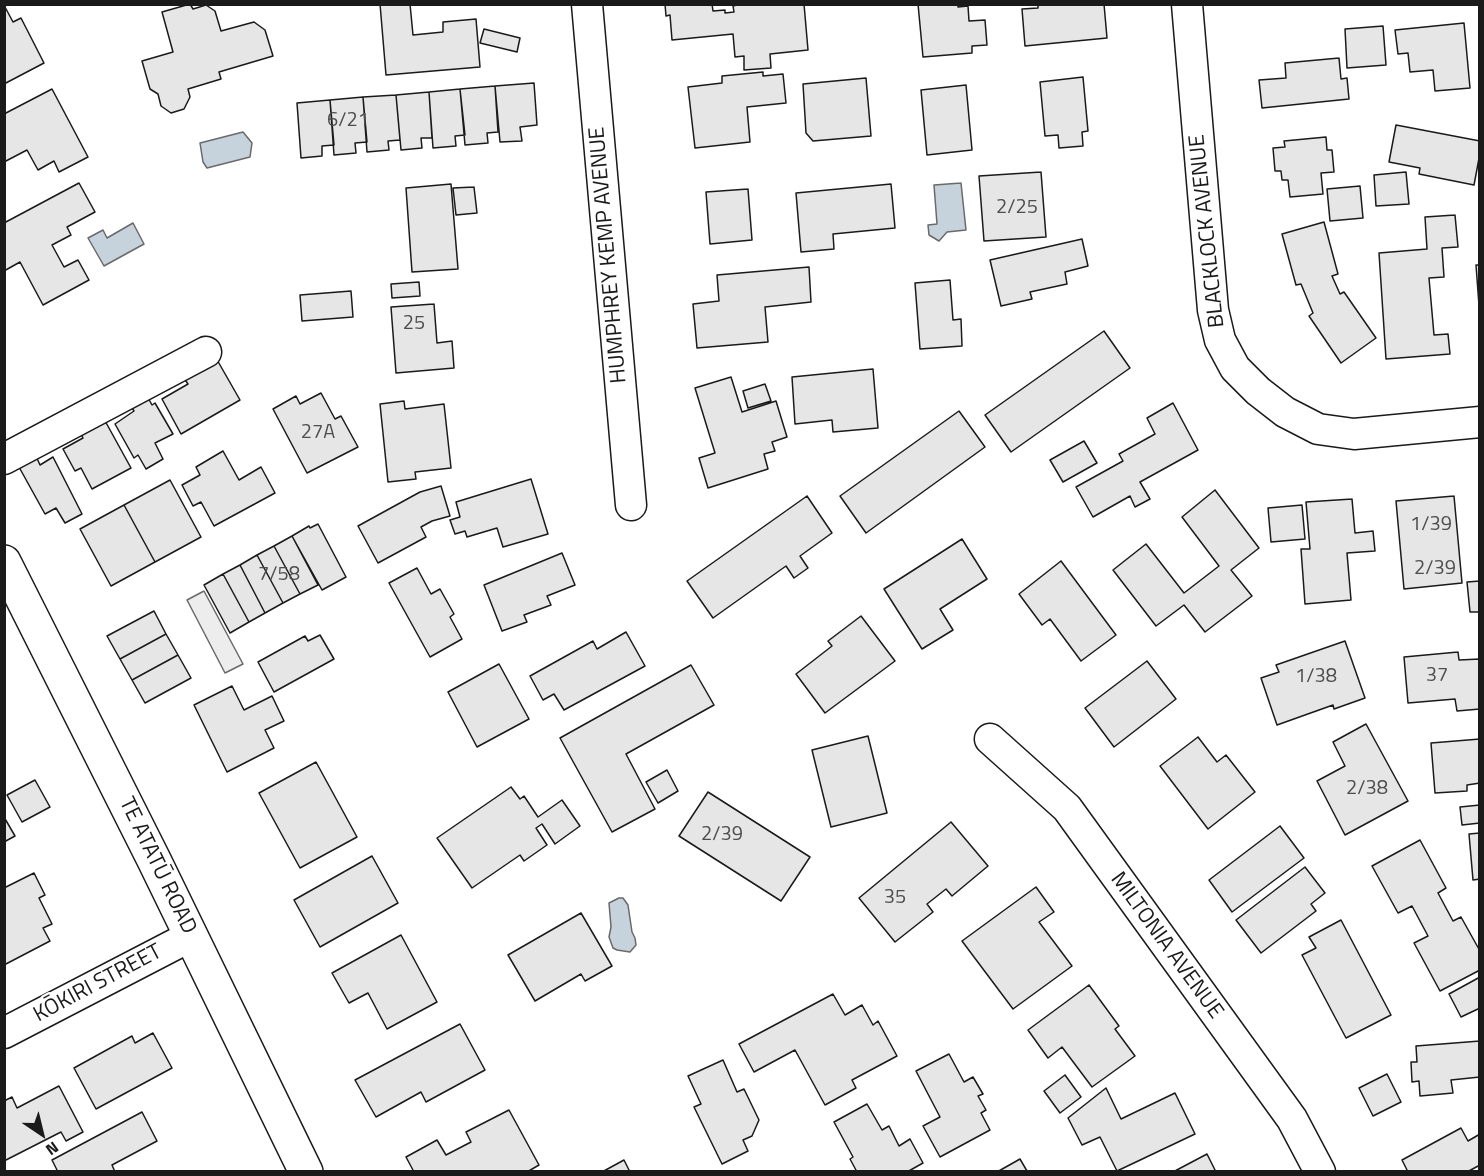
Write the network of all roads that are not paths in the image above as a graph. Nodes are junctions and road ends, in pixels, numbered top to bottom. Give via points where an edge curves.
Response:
1 (587, 4) edge
2 (1187, 4) edge
3 (206, 352) dead end
4 (1479, 422) edge
5 (4, 459) edge
6 (632, 505) dead end
7 (4, 562) edge
8 (990, 739) dead end
9 (191, 936) junction
10 (4, 1033) edge
11 (306, 1172) edge
12 (1320, 1172) edge

1 - 6 street, HUMPHREY KEMP AVENUE
2 - 4 street, BLACKLOCK AVENUE via 1213,310 1220,340 1235,368 1285,412 1318,429 1354,434
3 - 5 street
7 - 9 main road, TE ATATŪ ROAD
8 - 12 street, MILTONIA AVENUE via 1067,808 1292,1119
9 - 10 street, KŌKIRI STREET
9 - 11 main road, TE ATATŪ ROAD

